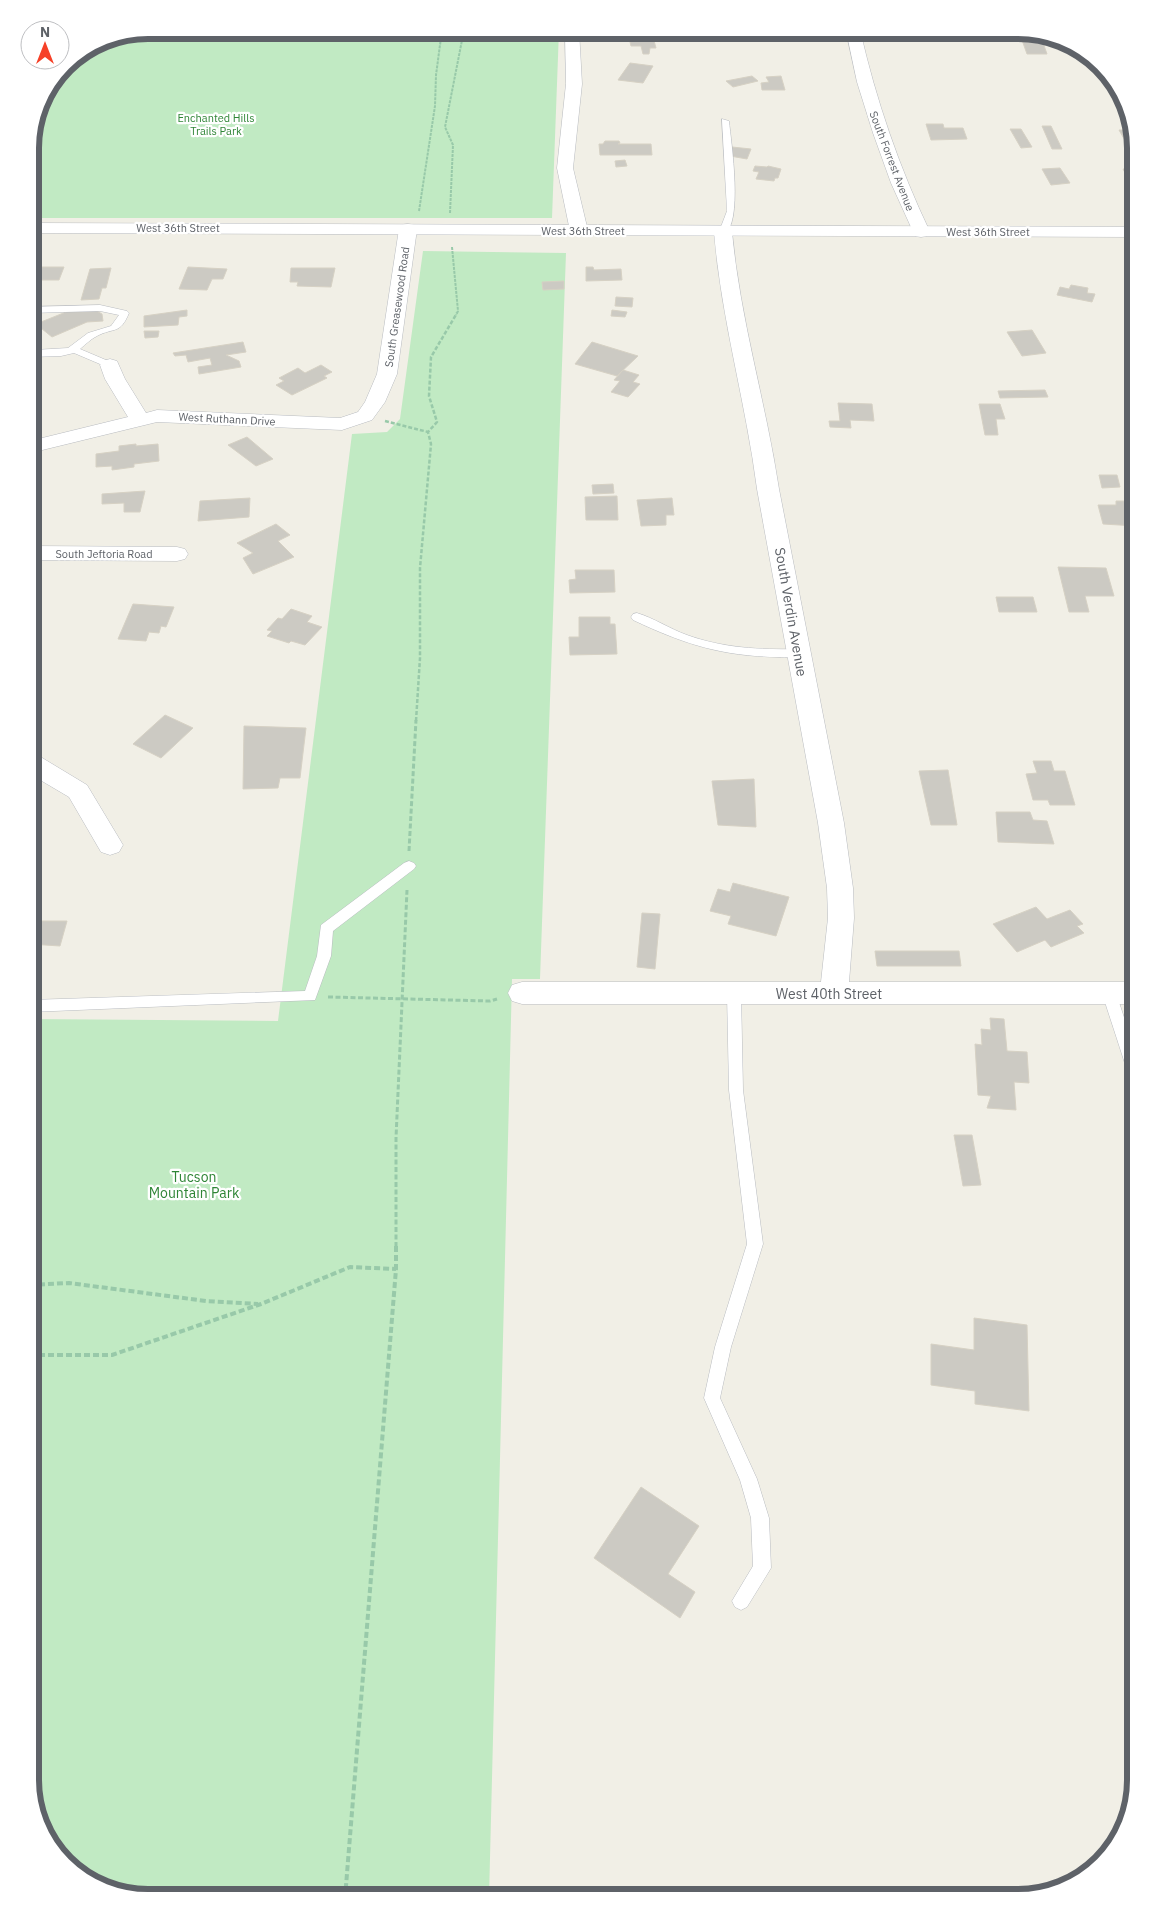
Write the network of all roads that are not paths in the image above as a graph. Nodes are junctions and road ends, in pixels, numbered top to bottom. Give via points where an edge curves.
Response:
1 (572, 39) edge
2 (855, 39) edge
3 (725, 121) dead end
4 (39, 228) edge
5 (413, 229) junction
6 (579, 231) junction
7 (723, 232) junction
8 (921, 232) junction
9 (1127, 232) edge
10 (39, 310) edge
11 (75, 350) junction
12 (39, 352) edge
13 (110, 365) joint
14 (140, 420) junction
15 (314, 424) joint
16 (39, 445) edge
17 (39, 553) edge
18 (178, 554) dead end
19 (637, 616) dead end
20 (798, 653) junction
21 (39, 767) edge
22 (110, 845) dead end
23 (409, 866) road end
24 (522, 993) road end
25 (734, 993) junction
26 (1109, 993) junction
27 (1127, 993) edge
28 (836, 994) junction
29 (39, 1006) edge
30 (1127, 1048) edge
31 (741, 1601) dead end

1 - 6 street via 574,84 565,168
2 - 8 street, South Forrest Avenue via 881,139
3 - 7 lane via 731,211
4 - 5 street, West 36th Street
5 - 6 street, West 36th Street
5 - 15 street, South Greasewood Road via 387,374 375,402 365,416 342,424
6 - 7 street, West 36th Street
7 - 8 street, West 36th Street
7 - 20 street, South Verdin Avenue
8 - 9 street, West 36th Street
10 - 11 lane via 100,308 124,313 121,322 110,331 92,334
11 - 12 lane
11 - 13 lane
13 - 14 street
14 - 15 street, West Ruthann Drive via 157,416
14 - 16 street, West Ruthann Drive
17 - 18 street, South Jeftoria Road
19 - 20 lane via 683,638 724,649 766,654
20 - 28 street, South Verdin Avenue via 831,823 840,888
21 - 22 street via 78,791
23 - 29 lane via 326,929 324,956 310,996
24 - 25 street, West 40th Street
25 - 28 street, West 40th Street
25 - 31 lane via 736,1090 755,1244 723,1347 712,1398 748,1479 760,1518 762,1568
26 - 27 street, West 40th Street
26 - 28 street, West 40th Street
26 - 30 lane

